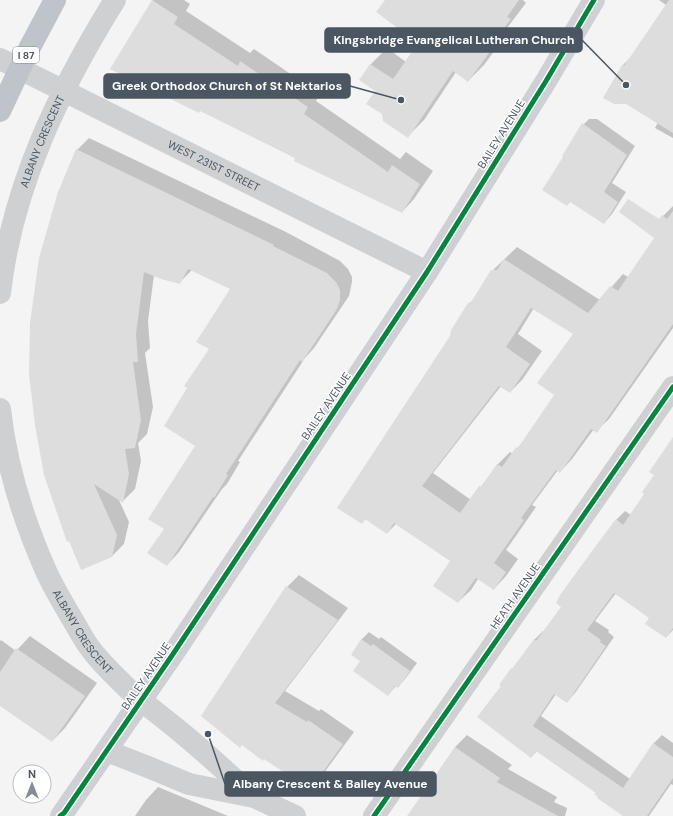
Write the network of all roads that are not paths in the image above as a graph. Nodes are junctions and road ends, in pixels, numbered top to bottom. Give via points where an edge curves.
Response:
1 (55, 0) edge
2 (114, 0) edge
3 (594, 0) edge
4 (0, 59) edge
5 (64, 91) junction
6 (0, 111) edge
7 (427, 272) junction
8 (0, 293) edge
9 (673, 387) edge
10 (1, 415) edge
11 (141, 701) junction
12 (107, 751) junction
13 (254, 797) junction
14 (62, 816) edge
15 (294, 816) edge
16 (374, 816) edge

1 - 6 highway, I 87
2 - 5 street, ALBANY CRESCENT
3 - 7 main road, BAILEY AVENUE
4 - 5 street, WEST 231ST STREET
5 - 7 street, WEST 231ST STREET
5 - 8 street, ALBANY CRESCENT via 42,136 20,197 7,244
7 - 11 main road, BAILEY AVENUE
9 - 16 street, HEATH AVENUE
10 - 11 street, ALBANY CRESCENT via 16,493 46,571 81,635 112,673
11 - 12 main road, BAILEY AVENUE
11 - 13 street, ALBANY CRESCENT
12 - 13 street, ALBANY CRESCENT via 189,784
12 - 14 main road, BAILEY AVENUE
13 - 15 street, ALBANY CRESCENT

